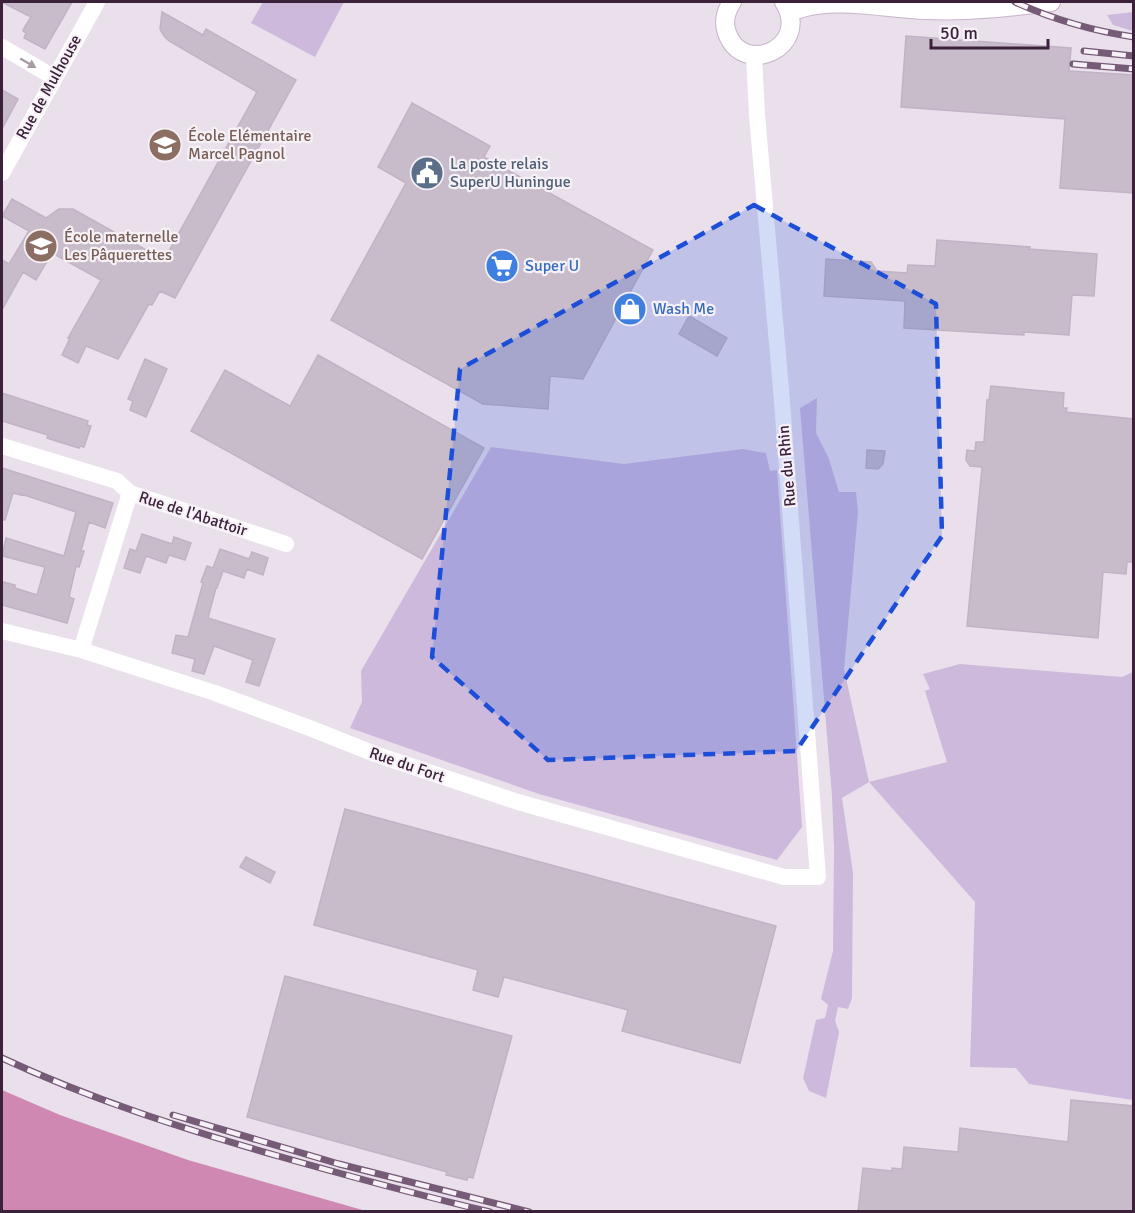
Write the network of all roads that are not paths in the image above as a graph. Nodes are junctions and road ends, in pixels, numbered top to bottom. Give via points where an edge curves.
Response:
1 (97, 2) edge
2 (732, 2) edge
3 (1051, 2) edge
4 (787, 7) edge
5 (2, 47) edge
6 (754, 55) junction
7 (55, 78) junction
8 (2, 171) edge
9 (2, 446) edge
10 (130, 493) junction
11 (286, 544) dead end
12 (2, 631) edge
13 (81, 650) junction
14 (818, 877) joint

1 - 7 street, Rue de Mulhouse
2 - 6 main road via 725,17 728,36 738,49
3 - 4 main road via 964,10 841,3
4 - 6 main road via 791,23 784,43 776,50
5 -> 7 street
6 - 14 street, Rue du Rhin
7 - 8 street, Rue de Mulhouse
9 - 10 street, Rue de l'Abattoir via 117,481
10 - 11 street, Rue de l'Abattoir
10 - 13 street
12 - 13 street, Rue du Fort
13 - 14 street, Rue du Fort via 215,693 375,754 518,802 784,877

